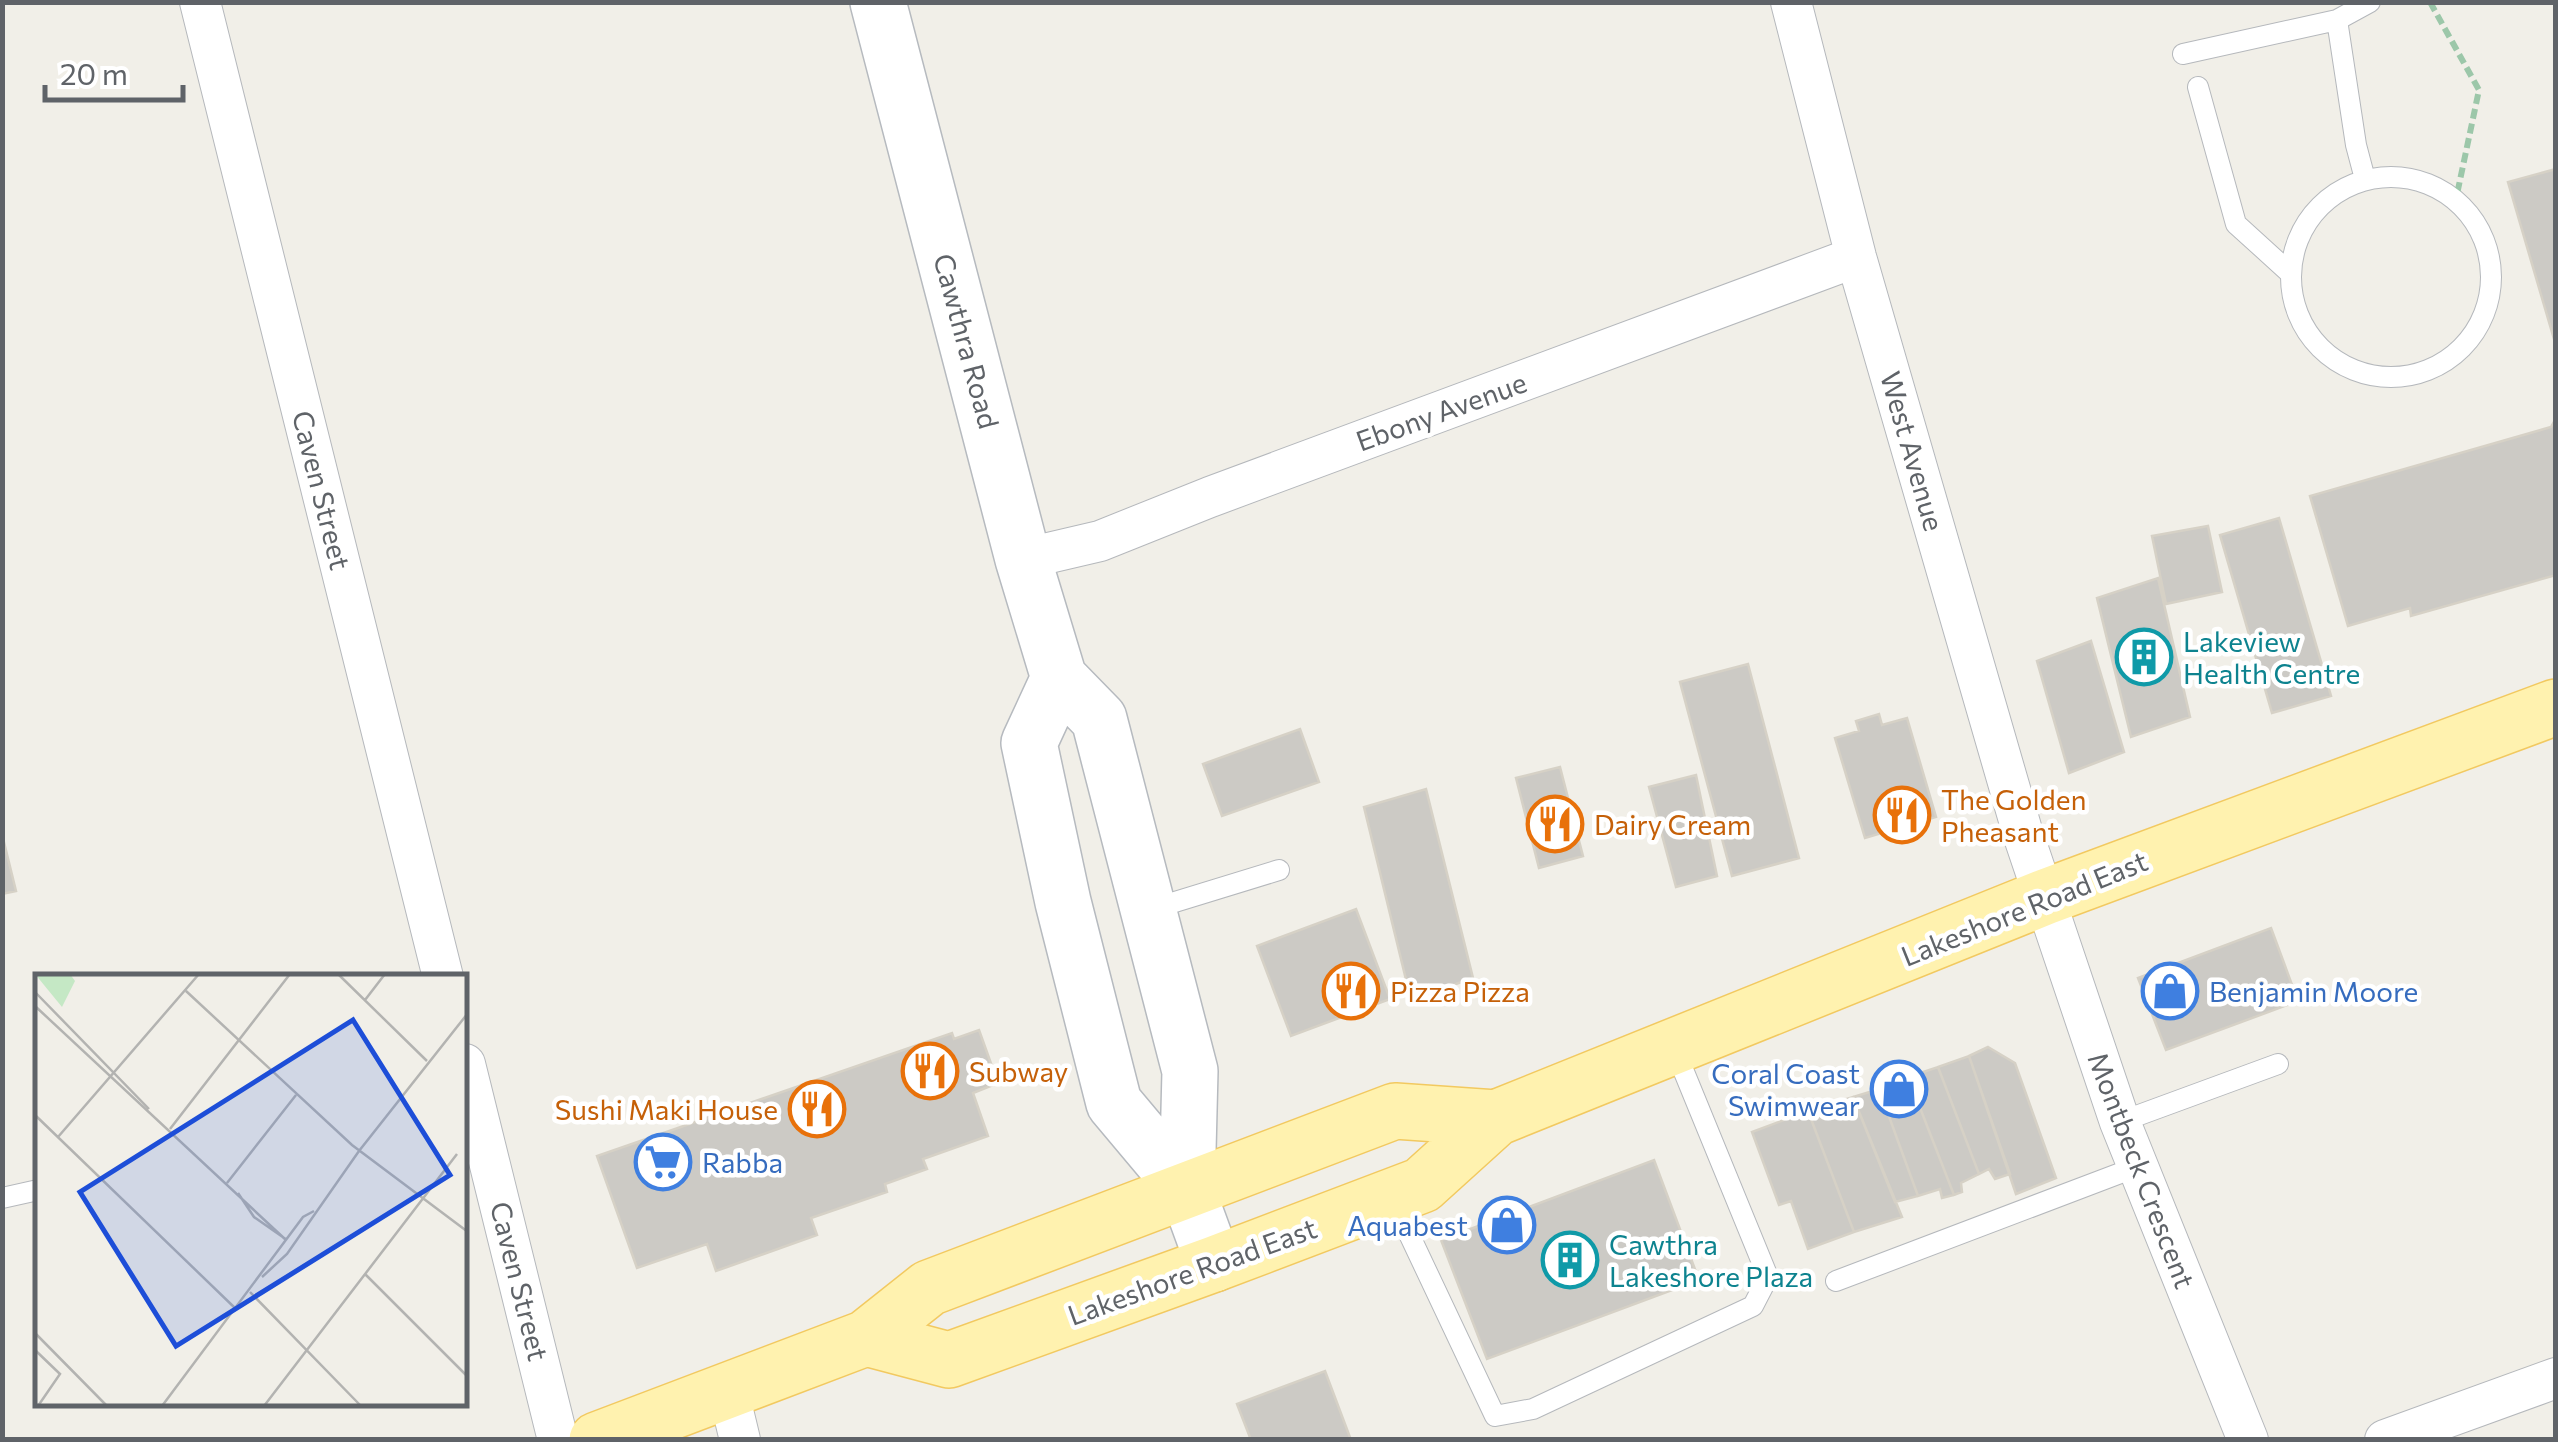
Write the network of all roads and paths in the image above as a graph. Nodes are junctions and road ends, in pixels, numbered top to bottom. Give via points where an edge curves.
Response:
1 (200, 2) edge
2 (878, 2) edge
3 (1791, 2) edge
4 (2370, 2) edge
5 (2430, 2) edge
6 (2337, 20) junction
7 (2183, 54) dead end
8 (2198, 86) dead end
9 (2366, 179) junction
10 (2456, 199) junction
11 (1856, 257) junction
12 (2290, 273) junction
13 (1023, 559) junction
14 (1060, 678) junction
15 (2556, 707) edge
16 (1280, 870) dead end
17 (2045, 897) junction
18 (1148, 910) junction
19 (442, 974) edge
20 (1674, 1046) junction
21 (2278, 1064) dead end
22 (468, 1076) edge
23 (1496, 1118) junction
24 (2120, 1122) junction
25 (2139, 1166) junction
26 (1188, 1190) junction
27 (35, 1191) edge
28 (1391, 1196) junction
29 (2, 1198) edge
30 (1214, 1264) junction
31 (1836, 1281) dead end
32 (866, 1338) junction
33 (2556, 1378) edge
34 (734, 1415) edge
35 (558, 1440) edge
36 (597, 1440) edge
37 (2248, 1440) edge
38 (2385, 1440) edge

1 - 19 street, Caven Street
2 - 13 main road, Cawthra Road
3 - 11 street, West Avenue
4 - 6 lane
5 - 10 path via 2478,90
6 - 7 lane
6 - 9 lane
8 - 12 lane via 2236,224
9 - 10 lane via 2398,176
9 - 12 lane via 2336,192 2312,214 2296,241
10 - 12 lane via 2488,247 2492,276 2476,332 2433,369 2375,376 2347,368 2305,328
11 - 13 street, Ebony Avenue via 1100,541
11 - 17 street, West Avenue
13 - 14 main road, Cawthra Road
14 - 18 main road, Cawthra Road via 1099,719
14 - 26 main road, Cawthra Road via 1029,743 1067,920 1114,1103
15 - 17 main road, Lakeshore Road East
16 - 18 lane
17 - 20 main road, Lakeshore Road East
17 - 24 street, Montbeck Crescent
18 - 26 main road, Cawthra Road via 1190,1070
20 - 23 main road, Lakeshore Road East
20 - 28 lane via 1768,1277 1753,1306 1533,1408 1495,1416
21 - 24 lane
22 - 35 street, Caven Street
23 - 26 main road, Lakeshore Road East via 1396,1111
23 - 28 main road, Lakeshore Road East via 1422,1185
24 - 25 street, Montbeck Crescent
25 - 31 lane
25 - 37 street, Montbeck Crescent
26 - 30 main road, Cawthra Road
26 - 32 main road, Lakeshore Road East via 929,1288
27 - 29 lane
28 - 30 main road, Lakeshore Road East
30 - 32 main road, Lakeshore Road East via 948,1360
32 - 34 main road, Lakeshore Road East
33 - 38 street
34 - 36 main road, Lakeshore Road East

